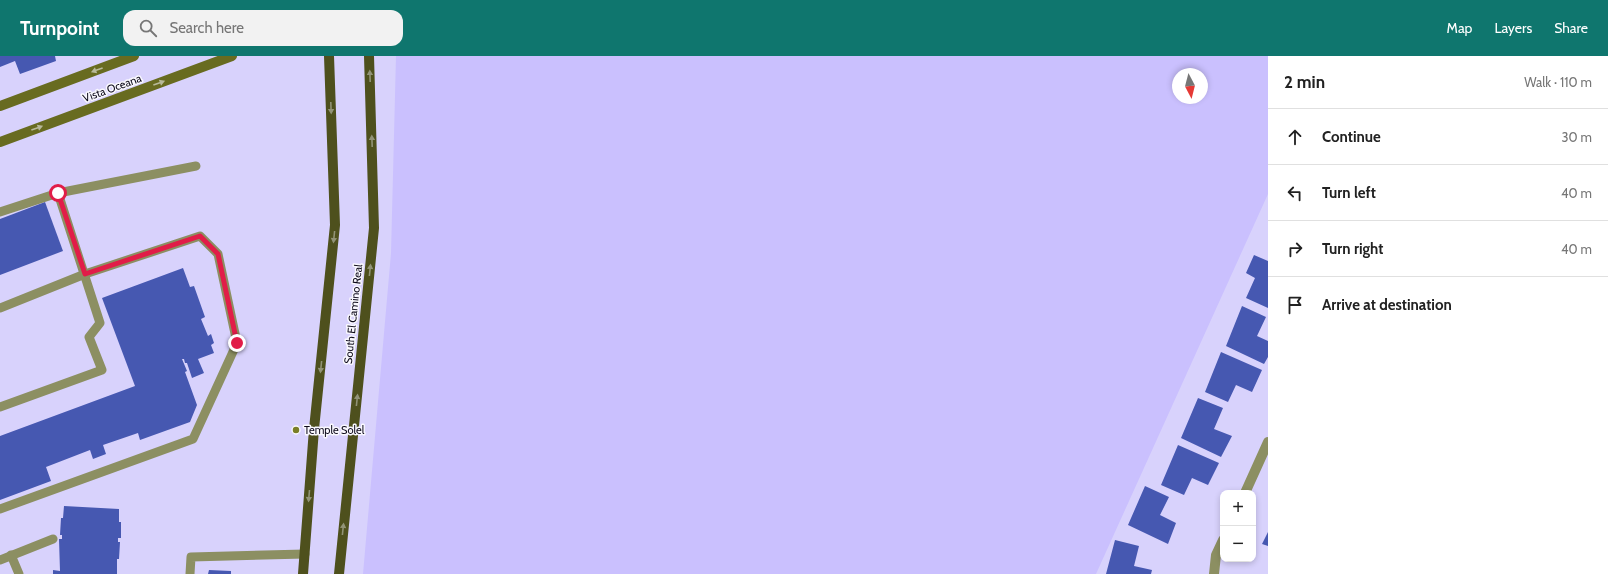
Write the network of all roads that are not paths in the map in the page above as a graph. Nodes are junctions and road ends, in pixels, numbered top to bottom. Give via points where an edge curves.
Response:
1 (134, 56) edge
2 (232, 56) edge
3 (329, 56) edge
4 (369, 56) edge
5 (1, 103) edge
6 (0, 142) edge
7 (196, 166) dead end
8 (58, 193) junction
9 (0, 212) edge
10 (85, 274) junction
11 (0, 308) edge
12 (0, 407) edge
13 (1268, 442) edge
14 (1246, 490) edge
15 (0, 509) edge
16 (53, 539) dead end
17 (1220, 546) edge
18 (305, 554) junction
19 (11, 555) junction
20 (0, 560) edge
21 (19, 574) edge
22 (190, 574) edge
23 (303, 574) edge
24 (339, 574) edge
25 (1214, 574) edge

1 -> 5 street, Vista Oceana
6 -> 2 street, Vista Oceana
3 -> 18 main road via 335,225 314,429
24 -> 4 main road, South El Camino Real via 374,228
7 - 8 lane
8 - 9 lane
8 - 10 lane
10 - 11 lane
10 - 12 lane via 100,323 89,337 102,370
10 - 15 lane via 200,236 218,254 237,343 193,439
13 - 14 street
16 - 19 lane
17 - 25 street via 1216,555
18 - 22 lane via 190,557
18 - 23 main road
19 - 20 lane
19 - 21 lane

